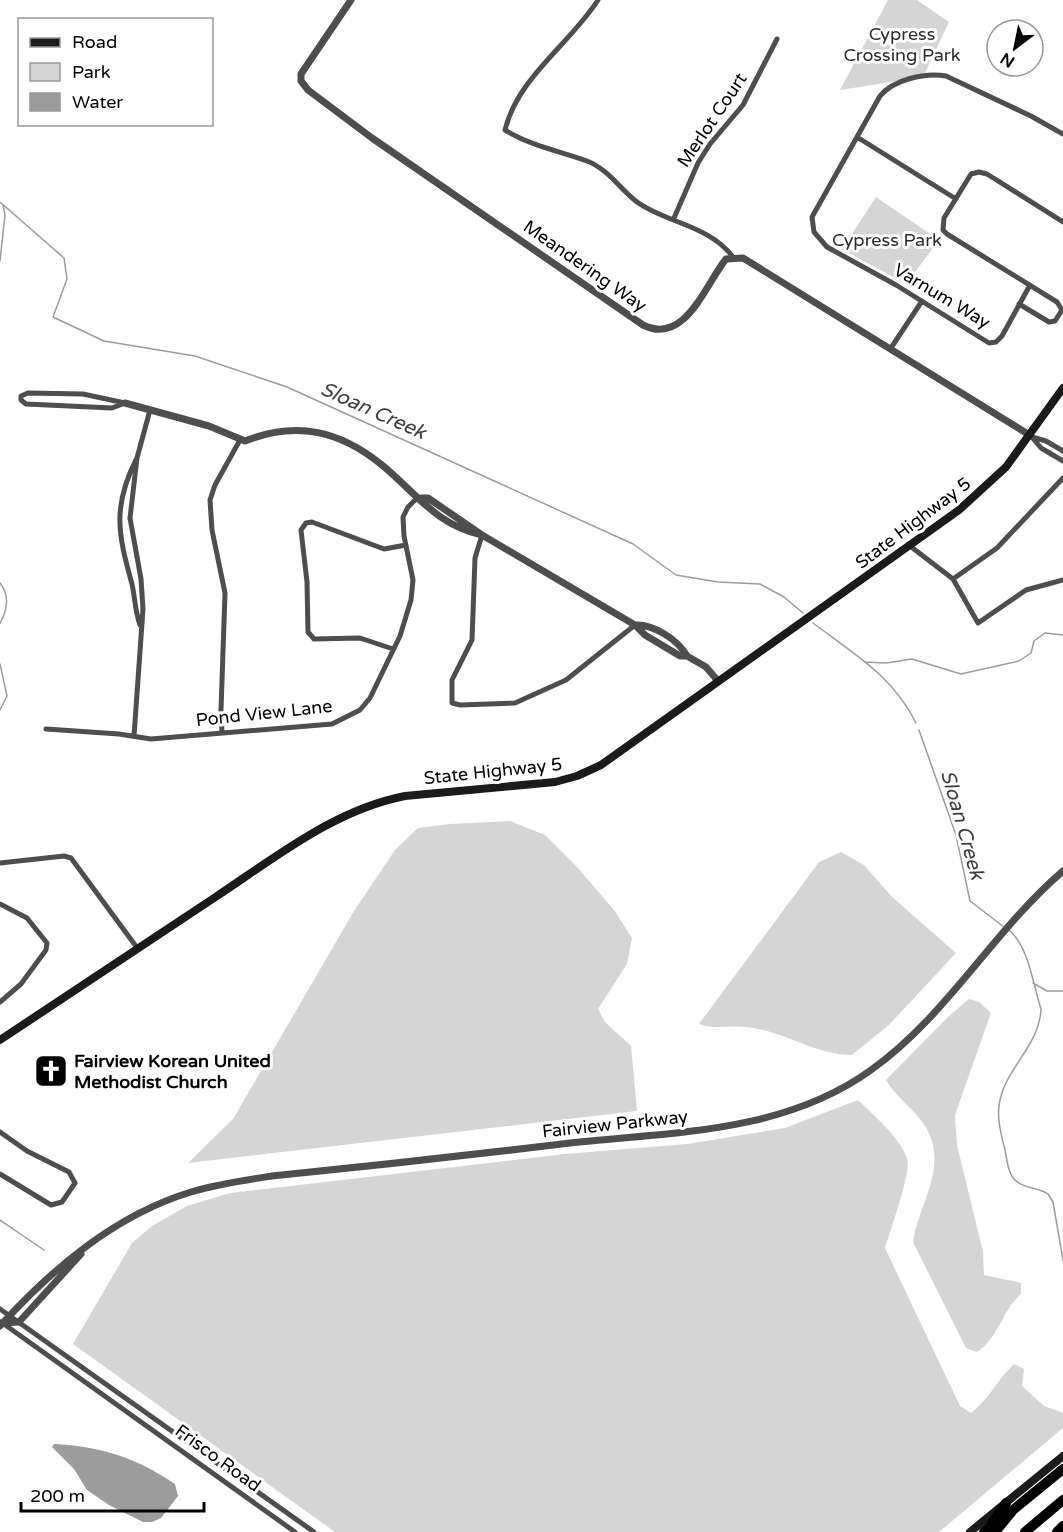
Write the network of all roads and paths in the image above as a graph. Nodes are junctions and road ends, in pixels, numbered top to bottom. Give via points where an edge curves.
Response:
1 (351, 0) edge
2 (598, 0) edge
3 (777, 39) dead end
4 (1063, 134) edge
5 (857, 136) junction
6 (956, 199) junction
7 (674, 218) junction
8 (1063, 222) edge
9 (733, 257) junction
10 (1030, 285) junction
11 (922, 301) junction
12 (1018, 304) junction
13 (891, 348) junction
14 (1063, 388) edge
15 (125, 403) junction
16 (150, 410) junction
17 (1031, 436) junction
18 (240, 440) junction
19 (1063, 451) edge
20 (136, 458) junction
21 (1063, 461) edge
22 (1063, 478) edge
23 (417, 498) junction
24 (482, 535) junction
25 (406, 545) junction
26 (910, 546) junction
27 (953, 579) junction
28 (1063, 580) edge
29 (140, 625) junction
30 (635, 625) junction
31 (393, 649) junction
32 (718, 681) junction
33 (46, 729) dead end
34 (222, 733) junction
35 (134, 736) junction
36 (0, 863) edge
37 (1063, 871) edge
38 (0, 904) edge
39 (138, 950) junction
40 (0, 1002) edge
41 (0, 1040) edge
42 (0, 1132) edge
43 (0, 1174) edge
44 (90, 1245) junction
45 (0, 1309) edge
46 (9, 1316) junction
47 (19, 1322) junction
48 (1, 1323) edge
49 (105, 1384) junction
50 (99, 1393) junction
51 (1063, 1456) edge
52 (1063, 1469) edge
53 (229, 1471) junction
54 (222, 1480) junction
55 (1063, 1500) edge
56 (1010, 1507) junction
57 (1063, 1526) edge
58 (296, 1532) edge
59 (314, 1532) edge
60 (970, 1532) edge
61 (984, 1532) edge
62 (995, 1532) edge
63 (1025, 1532) edge
64 (1057, 1532) edge

1 - 9 street, Meandering Way via 301,74 308,90 654,331 670,329 683,320 723,262
2 - 7 street via 534,77 513,109 505,130 537,146 589,162 607,173 639,204
3 - 7 street, Merlot Court via 750,94 698,163
4 - 5 street, Varnum Way via 946,76 934,74 889,86
5 - 6 street
5 - 11 street, Varnum Way via 818,203 812,217 814,232 827,247
6 - 8 street via 971,174 979,172
6 - 10 street via 944,218 943,230
7 - 9 street via 725,246
9 - 13 street via 743,258
10 - 12 street
10 - 12 street via 1057,302 1062,310 1059,317 1048,322
11 - 12 street, Varnum Way via 990,343 1002,336
11 - 13 street
13 - 17 street
14 - 17 main road, State Highway 5
15 - 15 street via 83,394 21,396 26,404 112,408
15 - 16 street
16 - 18 street via 208,426
16 - 20 street
17 - 19 street
17 - 21 street via 1041,448
17 - 26 main road, State Highway 5 via 984,489
18 - 23 street via 289,429 315,431 356,448 382,465
18 - 34 street via 210,500 225,593
20 - 29 street via 130,518 141,579
20 - 29 street via 126,480 118,520
22 - 27 street via 997,548
23 - 24 street via 463,531
23 - 25 street, Pond View Lane via 403,517
24 - 30 street
24 - 30 street via 475,558 472,640 452,680 452,703 515,703 566,680
25 - 31 street, Pond View Lane via 412,590
25 - 31 street via 384,549 312,522 301,530 308,632 314,639 360,638
26 - 27 street
26 - 32 main road, State Highway 5
27 - 28 street via 978,623 1026,590
29 - 35 street
30 - 32 street via 680,656 706,667
31 - 34 street, Pond View Lane via 370,698 346,718 332,724
32 - 39 main road, State Highway 5 via 608,760 577,776 547,783 405,796 343,816
33 - 35 street, Pond View Lane
34 - 35 street, Pond View Lane via 151,739
36 - 39 street via 71,858
37 - 44 street, Fairview Parkway via 913,1034 879,1064 848,1084 791,1111 719,1128 231,1183 188,1193 149,1209
38 - 40 street via 27,918 47,943 21,984
39 - 41 main road, State Highway 5
42 - 43 street via 69,1172 75,1183 62,1202 51,1205
44 - 46 street, Fairview Parkway via 48,1275
44 - 47 street, Fairview Parkway
45 - 46 street
46 - 47 street
46 - 48 street, Fairview Parkway
47 - 48 street
47 - 49 street
48 - 50 street, Frisco Road
49 - 50 street
49 - 53 street
50 - 54 street, Frisco Road
51 - 56 main road
52 - 56 highway
53 - 54 street
53 - 59 street
54 - 58 street, Frisco Road
55 - 63 highway
56 - 60 main road
56 - 61 highway
56 - 62 highway
57 - 64 highway

